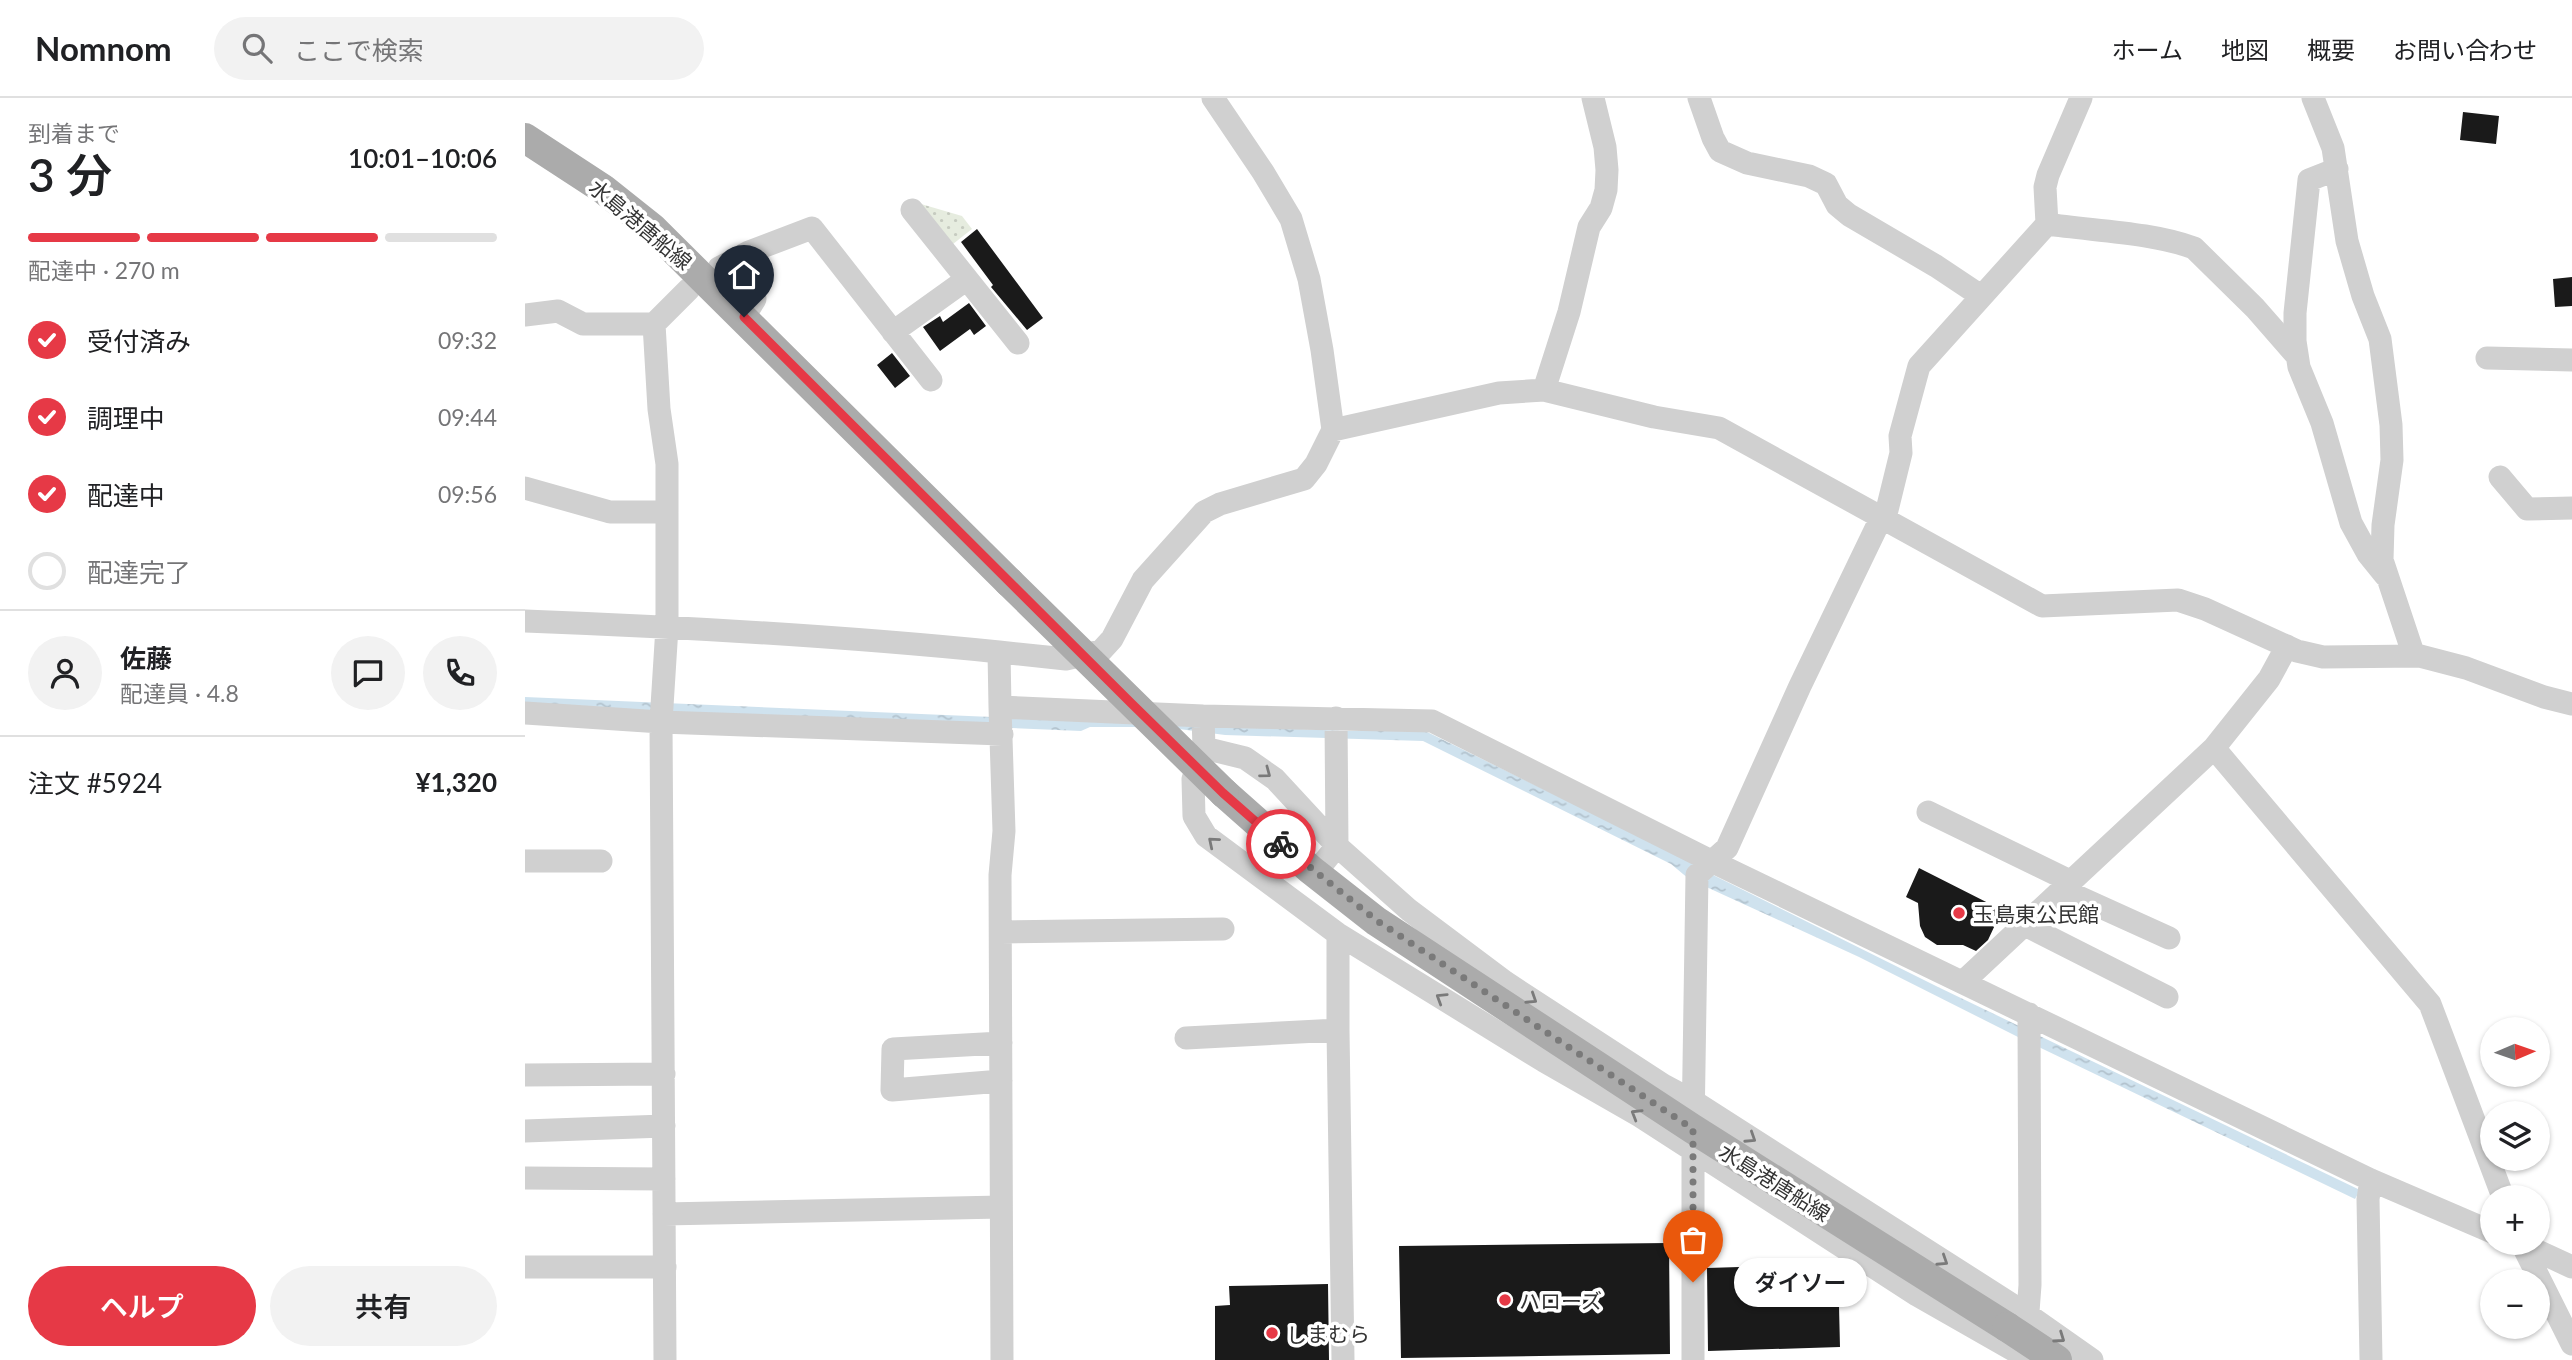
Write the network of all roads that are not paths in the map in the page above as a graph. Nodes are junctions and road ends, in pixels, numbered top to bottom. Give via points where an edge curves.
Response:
1 (1213, 98) edge
2 (1593, 98) edge
3 (1699, 98) edge
4 (2081, 98) edge
5 (2313, 98) edge
6 (525, 138) edge
7 (2337, 170) junction
8 (912, 210) dead end
9 (2047, 224) junction
10 (749, 251) junction
11 (719, 268) dead end
12 (967, 279) junction
13 (688, 289) dead end
14 (1981, 296) junction
15 (525, 315) edge
16 (744, 317) junction
17 (655, 324) junction
18 (893, 332) junction
19 (1018, 343) dead end
20 (2297, 356) junction
21 (2487, 358) dead end
22 (2572, 360) edge
23 (931, 380) dead end
24 (1544, 390) junction
25 (1333, 430) junction
26 (2500, 477) dead end
27 (525, 488) edge
28 (2572, 508) edge
29 (667, 512) junction
30 (1881, 518) junction
31 (2392, 586) junction
32 (525, 621) edge
33 (667, 626) junction
34 (2287, 646) junction
35 (999, 652) junction
36 (2414, 656) junction
37 (2572, 704) edge
38 (1000, 707) junction
39 (525, 713) edge
40 (1203, 716) junction
41 (1336, 718) junction
42 (661, 722) junction
43 (1002, 734) junction
44 (1204, 748) junction
45 (2214, 748) junction
46 (1928, 812) dead end
47 (1331, 854) junction
48 (525, 861) edge
49 (601, 861) dead end
50 (1710, 861) junction
51 (2067, 886) junction
52 (2025, 925) junction
53 (1223, 929) dead end
54 (1001, 932) junction
55 (1338, 934) junction
56 (2169, 938) dead end
57 (1963, 982) junction
58 (2167, 997) dead end
59 (2029, 1014) junction
60 (1338, 1030) junction
61 (1187, 1038) dead end
62 (1001, 1043) junction
63 (664, 1074) junction
64 (525, 1075) edge
65 (1001, 1081) junction
66 (664, 1126) junction
67 (1693, 1128) junction
68 (525, 1130) edge
69 (525, 1178) edge
70 (664, 1179) junction
71 (2371, 1180) junction
72 (2498, 1185) edge
73 (1001, 1207) junction
74 (664, 1214) junction
75 (2480, 1226) edge
76 (2526, 1255) edge
77 (2546, 1255) edge
78 (525, 1267) edge
79 (665, 1267) junction
80 (2572, 1267) edge
81 (2017, 1321) junction
82 (2572, 1344) edge
83 (2028, 1359) edge
84 (665, 1360) edge
85 (1002, 1360) edge
86 (1343, 1360) edge
87 (1693, 1360) edge
88 (2057, 1360) edge
89 (2092, 1360) edge
90 (2371, 1360) edge

1 - 25 street via 1291,219 1309,279
2 - 24 street via 1605,147 1606,190 1589,227
3 - 14 street via 1720,151 1826,184 1837,205 1849,215
4 - 9 street via 2048,175
5 - 7 street
6 - 16 main road, 水島港唐船線 via 652,228
7 - 20 street via 2309,180 2296,302
7 - 31 street via 2347,241 2380,339 2384,366 2392,460 2382,560
8 - 12 street
9 - 14 street
9 - 20 street via 2194,248
10 - 11 street
10 - 16 street via 755,299
10 - 18 street via 812,229
12 - 18 street
12 - 19 street
13 - 17 street
14 - 30 street via 1919,366 1887,510
15 - 17 street via 558,311 583,324
16 - 67 main road, 水島港唐船線, bridge via 1223,793 1311,870 1376,920
17 - 29 street
18 - 23 street
20 - 31 street via 2351,523
21 - 22 street
24 - 25 street via 1499,393
24 - 30 street via 1719,428
25 - 35 street via 1304,479 1204,512 1143,580 1101,651 1066,659
26 - 28 street via 2527,509
27 - 29 street via 610,512
29 - 33 street
30 - 34 street via 2042,606 2178,600
30 - 50 street via 1727,848
31 - 36 street
32 - 33 street
33 - 35 street
33 - 42 street
34 - 36 street via 2323,657
34 - 45 street via 2269,679
35 - 38 street
36 - 37 street via 2466,668
38 - 40 street
38 - 43 street
39 - 42 street
40 - 41 street
40 - 44 street
41 - 47 street
41 - 50 street via 1432,721
42 - 43 street
42 - 63 street
43 - 54 street
44 -> 47 street via 1245,758 1275,779
55 -> 44 street via 1299,895 1206,836 1194,816 1193,779
45 - 51 street
45 - 72 street via 2430,1004
46 - 51 street
47 -> 67 street via 1504,982 1663,1085
48 - 49 street
50 - 57 street
50 - 67 street via 1697,875
51 - 52 street
51 - 56 street
52 - 57 street
52 - 58 street
53 - 54 street
54 - 62 street
55 - 60 street
67 -> 55 street via 1640,1116
57 - 59 street
59 - 71 street
59 - 81 street via 2030,1285
60 - 61 street
60 - 86 street
62 - 65 street
62 - 65 street via 893,1049 892,1090
63 - 64 street
63 - 66 street
65 - 73 street
66 - 68 street
66 - 70 street
67 - 81 main road, 水島港唐船線
67 - 83 street via 1917,1296
67 - 87 street
69 - 70 street
70 - 74 street
71 - 75 street
71 - 90 street
73 - 74 street
73 - 85 street
74 - 79 street
76 - 82 street
77 - 80 street
78 - 79 street
79 - 84 street
81 - 83 street
81 - 88 main road, 水島港唐船線, bridge
81 -> 89 street

